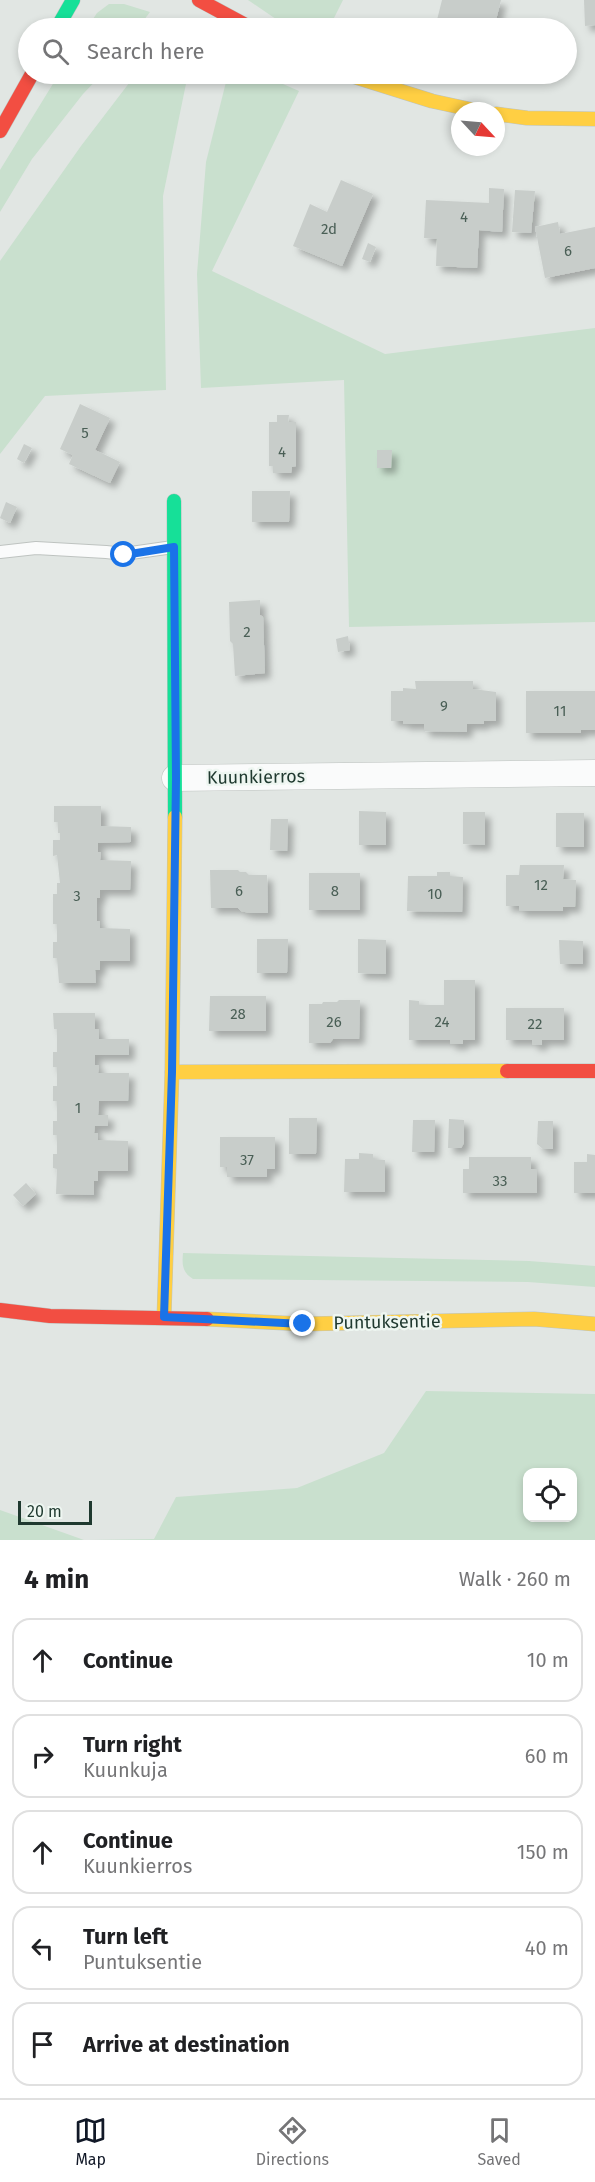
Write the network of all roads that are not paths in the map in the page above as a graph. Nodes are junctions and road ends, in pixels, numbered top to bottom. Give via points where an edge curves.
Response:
1 (73, 0) edge
2 (199, 0) edge
3 (63, 18) edge
4 (232, 18) edge
5 (26, 84) edge
6 (378, 84) edge
7 (451, 105) edge
8 (505, 115) edge
9 (595, 119) edge
10 (0, 131) edge
11 (174, 501) dead end
12 (174, 547) junction
13 (0, 552) edge
14 (595, 773) edge
15 (176, 778) junction
16 (595, 1071) edge
17 (172, 1072) junction
18 (0, 1310) edge
19 (164, 1317) junction
20 (595, 1324) edge

1 - 3 street
2 - 4 street
5 - 10 street
6 - 7 street
8 - 9 street
11 - 12 street
12 - 13 lane via 124,555 36,548
12 - 15 street
14 - 15 street, Kuunkierros
15 - 17 street
16 - 17 street
17 - 19 street
18 - 19 street, Puntuksentie via 50,1316
19 - 20 street, Puntuksentie via 303,1324 534,1319

